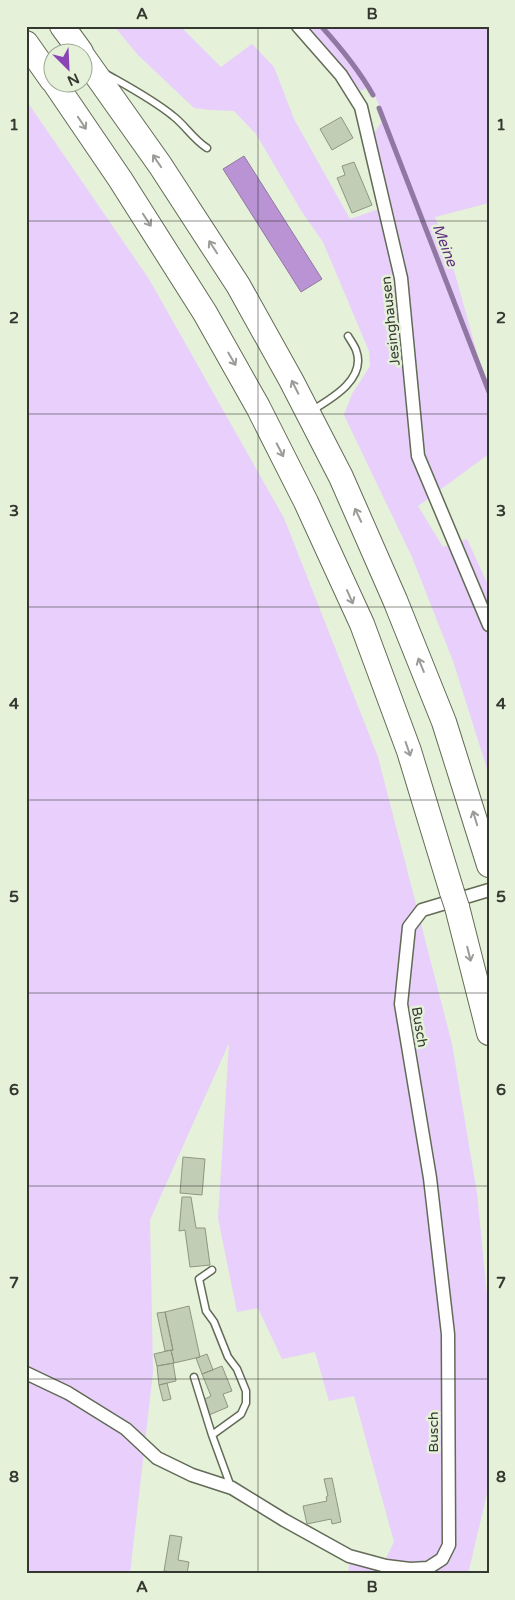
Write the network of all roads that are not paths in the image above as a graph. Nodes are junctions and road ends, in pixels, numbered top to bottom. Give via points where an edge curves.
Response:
1 (62, 26) edge
2 (298, 26) edge
3 (73, 42) edge
4 (26, 43) edge
5 (92, 62) edge
6 (42, 66) edge
7 (92, 68) edge
8 (60, 92) edge
9 (207, 148) dead end
10 (348, 336) dead end
11 (308, 413) junction
12 (489, 625) edge
13 (489, 865) edge
14 (489, 890) edge
15 (489, 1033) edge
16 (212, 1270) dead end
17 (26, 1373) edge
18 (194, 1377) dead end
19 (212, 1435) junction
20 (232, 1488) junction

1 - 3 highway
2 - 12 street, Jesinghausen via 341,75 361,107 401,278 418,456
4 - 6 highway
5 - 9 lane via 163,108
11 -> 7 highway via 238,285
8 -> 15 highway via 205,313 306,502 362,624 409,751 455,899
10 - 11 lane via 358,356 350,382
13 -> 11 highway via 444,722 395,600 341,478
14 - 20 street, Busch via 422,910 416,916 409,927 401,1004 430,1178 448,1334 449,1545 442,1559 428,1568 386,1566 349,1556
16 - 19 lane via 199,1279 206,1311 237,1369 246,1391 246,1403 242,1414
17 - 20 street, Busch via 68,1393 126,1429 157,1458 192,1475
18 - 19 lane
19 - 20 lane

